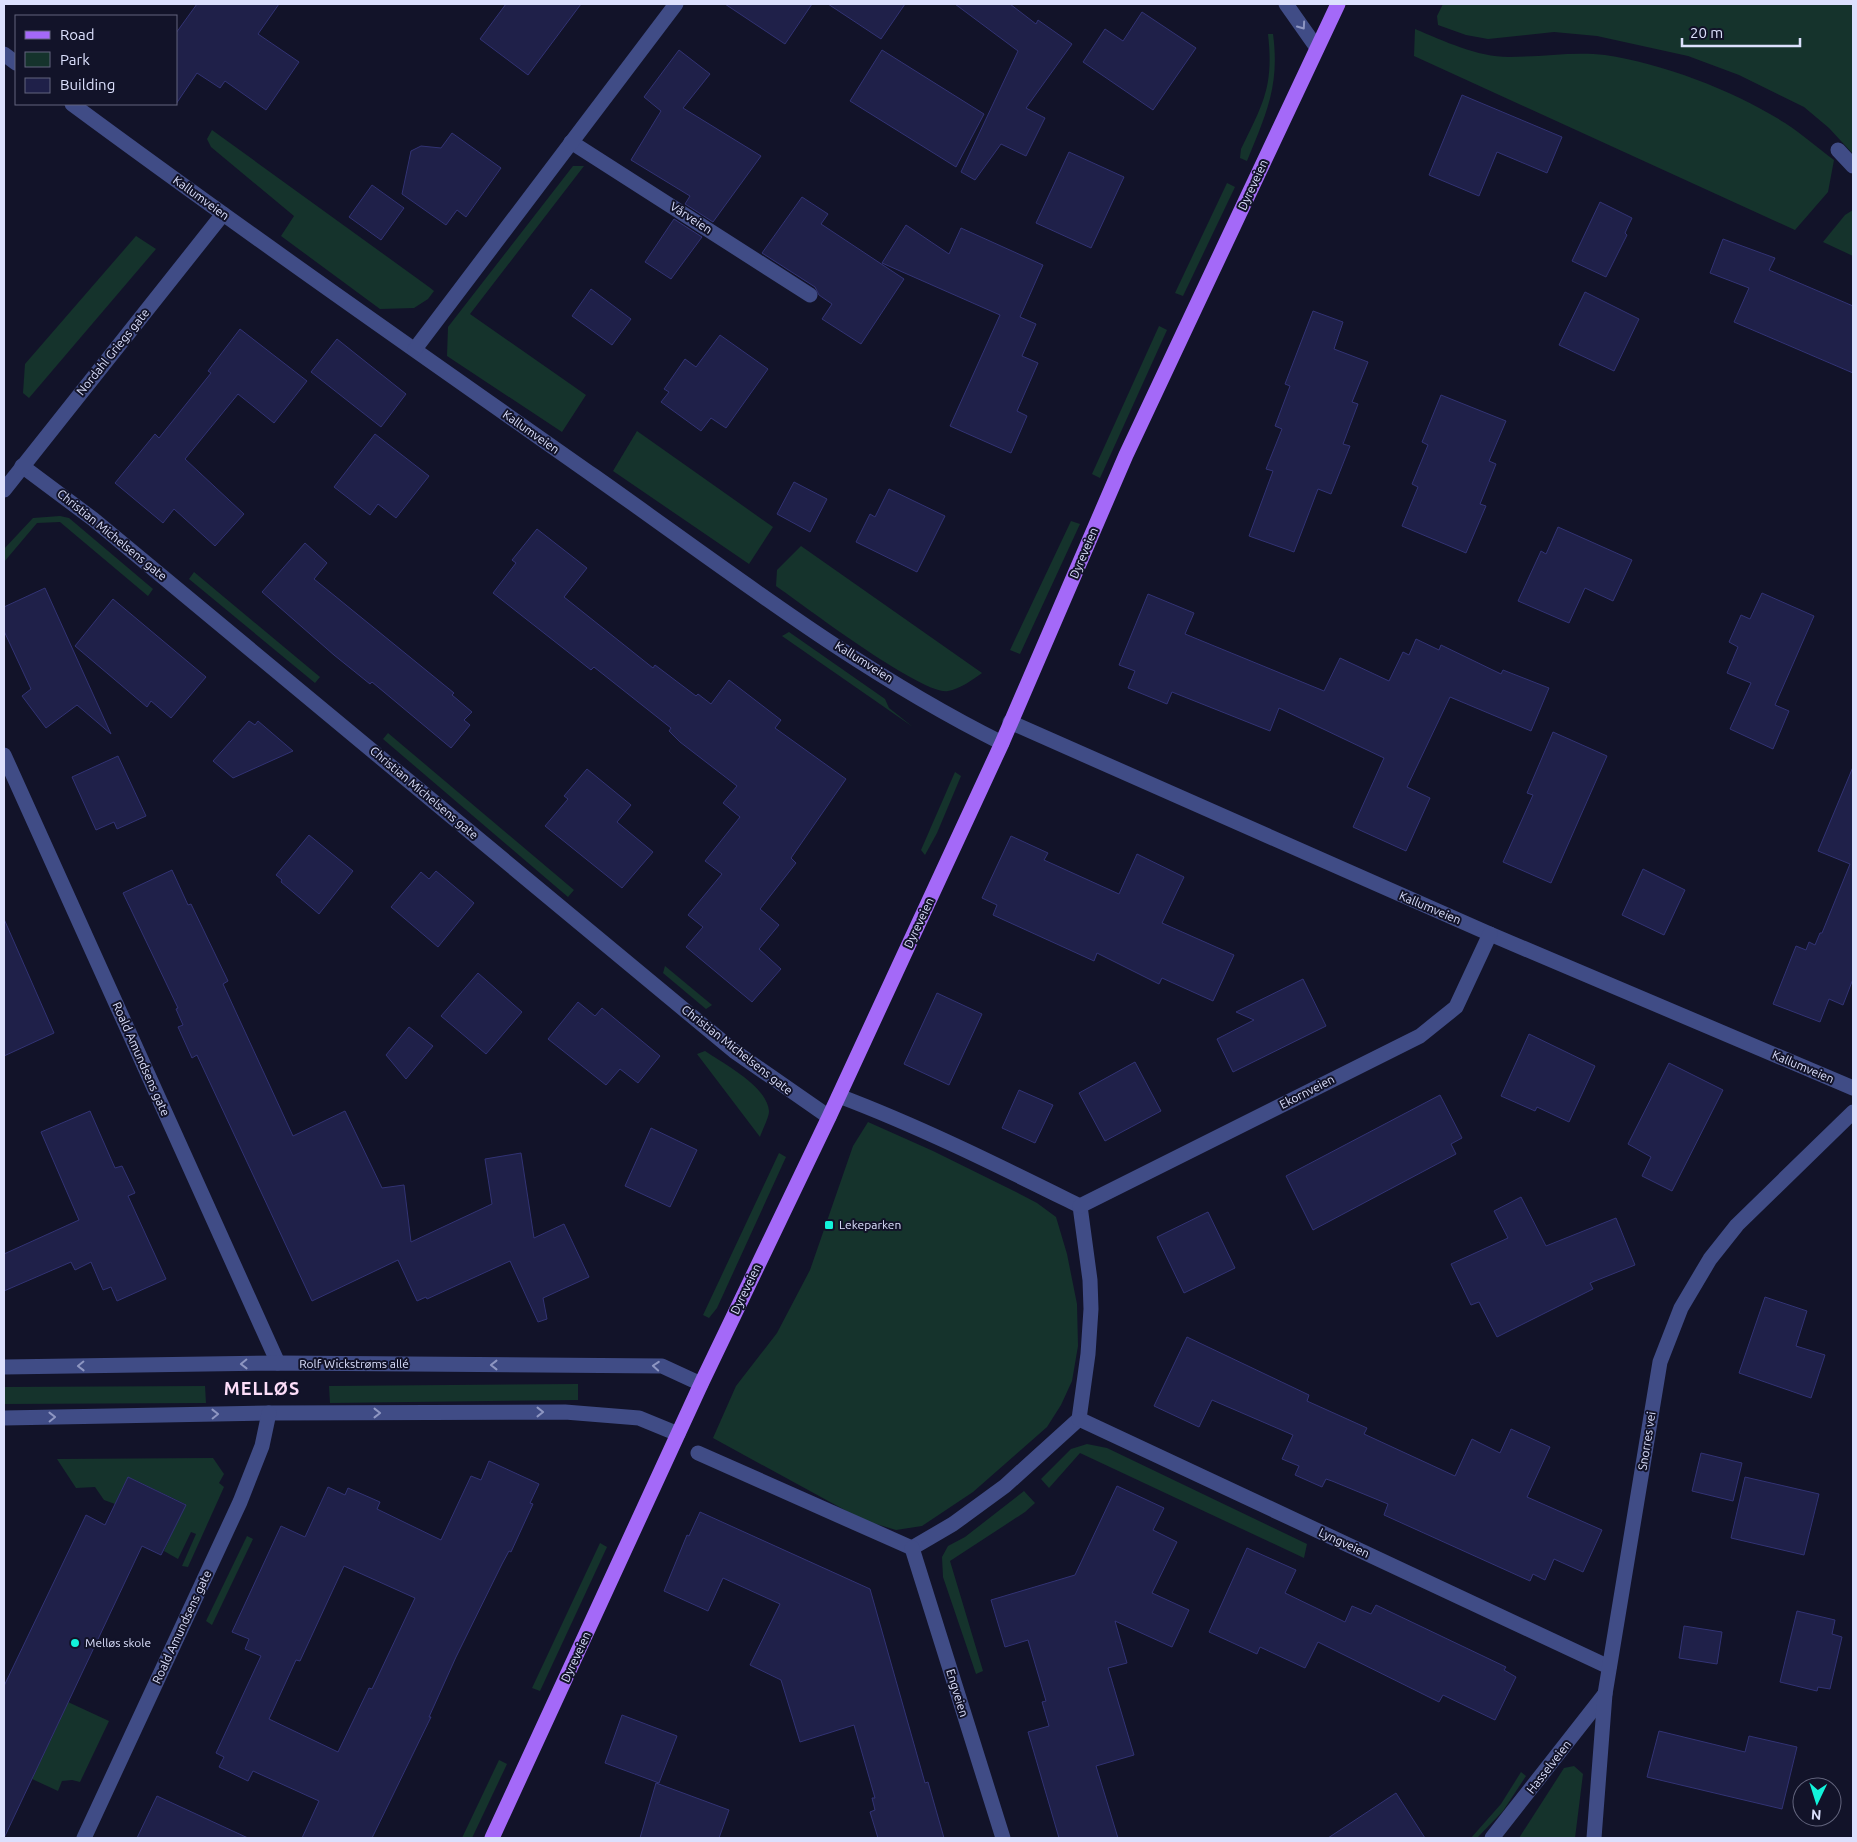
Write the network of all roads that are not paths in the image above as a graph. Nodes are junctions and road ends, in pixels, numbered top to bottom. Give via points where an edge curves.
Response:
1 (676, 4) edge
2 (1286, 4) edge
3 (1338, 4) edge
4 (1317, 48) junction
5 (4, 54) edge
6 (15, 62) edge
7 (73, 105) edge
8 (571, 142) junction
9 (1838, 150) dead end
10 (1853, 166) edge
11 (223, 214) junction
12 (810, 295) dead end
13 (415, 350) junction
14 (22, 466) junction
15 (4, 490) edge
16 (1010, 722) junction
17 (1002, 743) junction
18 (4, 755) edge
19 (1490, 934) junction
20 (1853, 1088) edge
21 (838, 1096) junction
22 (1853, 1112) edge
23 (829, 1117) junction
24 (1080, 1206) junction
25 (278, 1364) junction
26 (4, 1368) edge
27 (701, 1384) junction
28 (269, 1413) junction
29 (4, 1418) edge
30 (1079, 1419) junction
31 (678, 1434) junction
32 (698, 1453) dead end
33 (912, 1548) junction
34 (1609, 1667) junction
35 (1605, 1694) junction
36 (84, 1838) edge
37 (492, 1838) edge
38 (1003, 1838) edge
39 (1492, 1838) edge
40 (1594, 1838) edge

1 - 8 street
2 -> 4 street
3 - 4 main road, Dyreveien
4 - 16 main road, Dyreveien via 1126,455
5 - 6 street
7 - 11 street, Kallumveien
8 - 12 street, Vårveien
8 - 13 street
9 - 10 street
11 - 13 street, Kallumveien
11 - 14 street, Nordahl Griegs gate
13 - 17 street, Kallumveien via 783,609 966,725
14 - 15 street, Nordahl Griegs gate
14 - 23 street, Christian Michelsens gate via 101,526 734,1051
16 - 17 main road, Dyreveien
16 - 19 street, Kallumveien
17 - 21 main road, Dyreveien
18 - 25 street, Roald Amundsens gate
19 - 20 street, Kallumveien
19 - 24 street, Ekornveien via 1456,1007 1420,1036
21 - 23 main road, Dyreveien
21 - 24 street via 886,1115
22 - 34 street, Snorres vei via 1737,1225 1710,1259 1681,1308 1660,1362
23 - 27 main road, Dyreveien
24 - 30 street via 1091,1309
25 -> 26 street, Rolf Wickstrøms allé
27 -> 25 street, Rolf Wickstrøms allé via 662,1366
27 - 31 main road, Dyreveien
29 -> 28 street
28 -> 31 street via 565,1412 639,1418
28 - 36 street, Roald Amundsens gate via 262,1446 240,1502
30 - 33 street via 1005,1486 953,1524
30 - 34 street, Lyngveien
31 - 37 main road, Dyreveien
32 - 33 street
33 - 38 street, Engveien
34 - 35 street, Snorres vei
35 - 39 street, Hasselveien
35 - 40 street, Snorres vei

